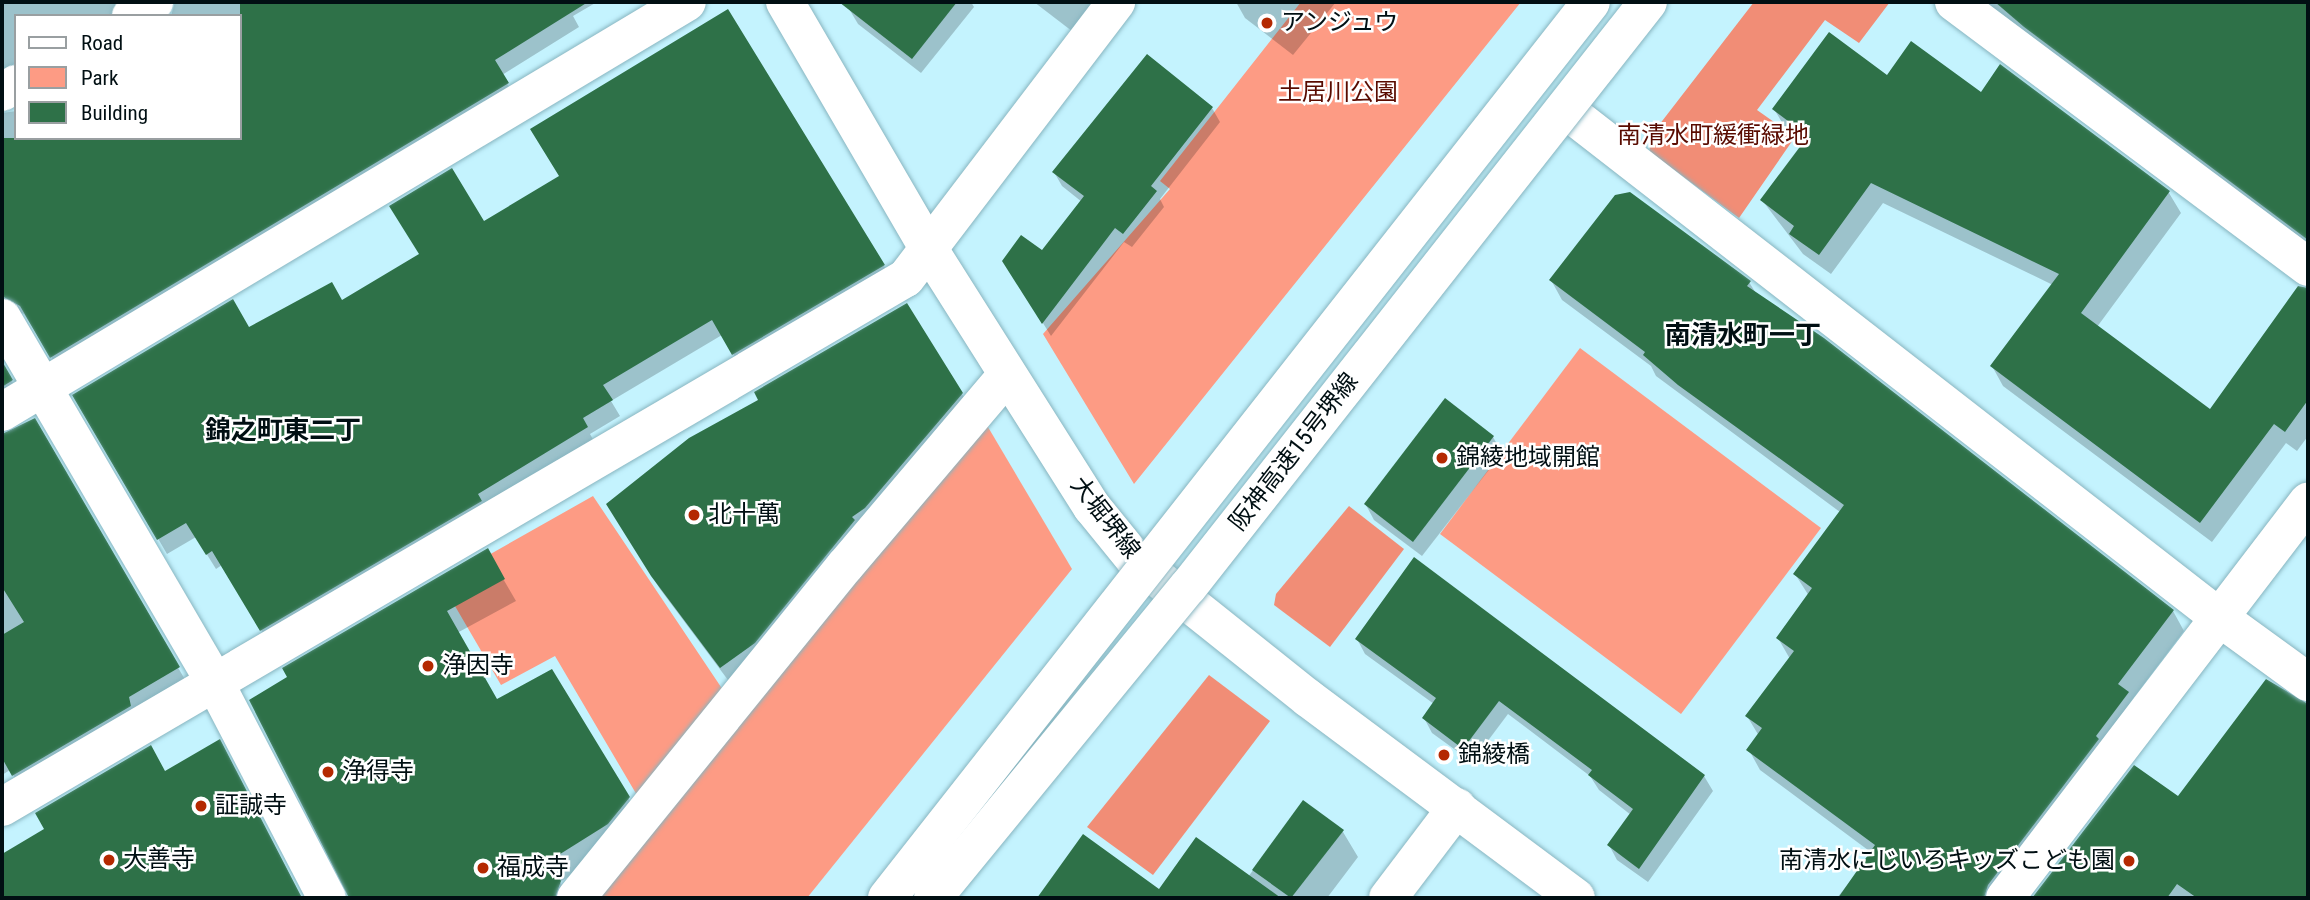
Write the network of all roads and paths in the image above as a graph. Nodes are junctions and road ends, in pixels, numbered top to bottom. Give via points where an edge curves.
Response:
1 (154, 2) edge
2 (687, 2) edge
3 (785, 2) edge
4 (1116, 2) edge
5 (1579, 2) edge
6 (1591, 2) edge
7 (1648, 2) edge
8 (1663, 2) edge
9 (1954, 2) edge
10 (134, 14) edge
11 (1575, 117) junction
12 (930, 251) junction
13 (2308, 267) edge
14 (2, 318) edge
15 (1007, 375) junction
16 (43, 388) junction
17 (2, 412) edge
18 (2308, 501) edge
19 (1135, 560) junction
20 (1188, 602) junction
21 (2220, 618) junction
22 (2308, 682) edge
23 (215, 683) junction
24 (2, 807) edge
25 (1457, 807) junction
26 (327, 898) edge
27 (576, 898) edge
28 (871, 898) edge
29 (887, 898) edge
30 (933, 898) edge
31 (950, 898) edge
32 (1388, 898) edge
33 (1576, 898) edge
34 (2005, 898) edge

1 - 10 main road
2 - 16 main road
3 - 12 main road, 大堀堺線
4 - 12 main road via 956,208
5 - 19 main road
6 - 29 main road, 阪神高速15号堺線, bridge
7 - 30 main road, 阪神高速15号堺線, bridge via 1188,587
8 - 11 main road
9 - 13 main road
11 - 20 main road
11 - 21 main road
12 - 15 main road, 大堀堺線
12 - 23 main road via 906,278
14 - 16 main road
15 - 19 main road, 大堀堺線 via 1092,507
15 - 27 main road via 853,556
16 - 17 main road
16 - 23 main road
18 - 21 main road
19 - 20 main road, 大堀堺線
19 - 28 main road
20 - 25 main road, 大堀堺線
20 - 31 main road
21 - 22 main road
21 - 34 main road
23 - 24 main road
23 - 26 main road
25 - 32 main road
25 - 33 main road, 大堀堺線

